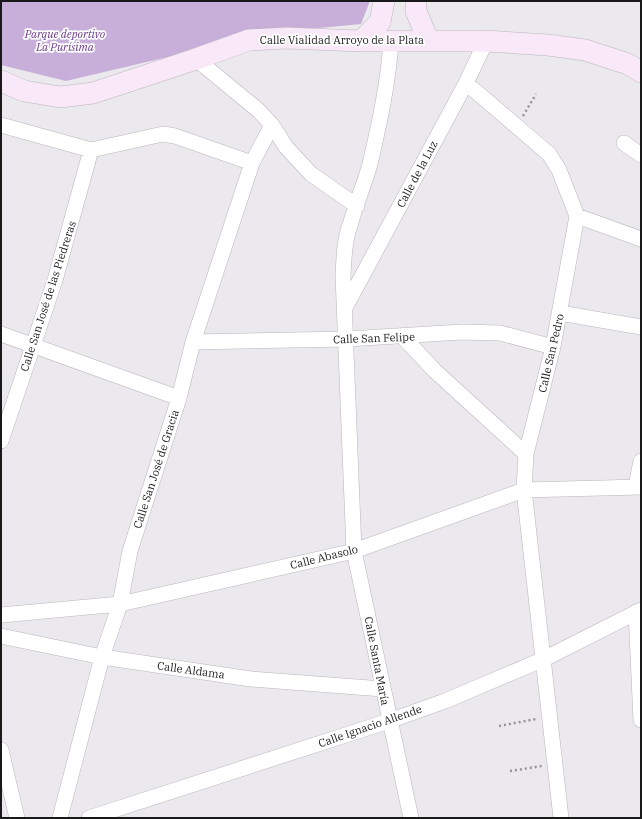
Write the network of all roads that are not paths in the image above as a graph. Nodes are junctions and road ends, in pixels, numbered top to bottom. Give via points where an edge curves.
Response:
1 (384, 1) edge
2 (416, 1) edge
3 (391, 40) junction
4 (428, 40) junction
5 (361, 41) junction
6 (486, 41) junction
7 (196, 60) junction
8 (641, 72) edge
9 (1, 81) edge
10 (466, 82) junction
11 (1, 125) edge
12 (272, 125) junction
13 (624, 143) dead end
14 (91, 150) junction
15 (641, 155) edge
16 (252, 163) junction
17 (357, 206) junction
18 (577, 216) junction
19 (641, 239) edge
20 (346, 306) junction
21 (560, 313) junction
22 (641, 327) edge
23 (1, 334) edge
24 (403, 337) junction
25 (347, 339) junction
26 (193, 342) junction
27 (33, 345) junction
28 (553, 347) junction
29 (179, 398) junction
30 (1, 441) edge
31 (526, 454) junction
32 (641, 461) edge
33 (639, 486) edge
34 (524, 490) junction
35 (354, 551) junction
36 (120, 604) junction
37 (639, 611) edge
38 (1, 615) edge
39 (1, 636) edge
40 (102, 657) junction
41 (544, 659) junction
42 (383, 689) junction
43 (641, 720) edge
44 (389, 721) junction
45 (2, 757) edge
46 (17, 818) edge
47 (60, 818) edge
48 (89, 818) edge
49 (411, 818) edge
50 (561, 818) edge

1 - 5 main road via 380,22
2 - 4 main road via 416,11
3 - 4 main road, Calle Vialidad Arroyo de la Plata
3 - 5 main road, Calle Vialidad Arroyo de la Plata
3 - 17 street, Calle Santa María via 390,62 371,157
4 - 6 main road, Calle Vialidad Arroyo de la Plata
5 - 7 main road, Calle Vialidad Arroyo de la Plata via 287,38 249,40
6 - 8 main road, Calle Vialidad Arroyo de la Plata via 586,50 628,64
6 - 10 street, Calle de la Luz
7 - 9 main road, Calle Vialidad Arroyo de la Plata via 93,93 60,97 24,91
7 - 12 street via 258,110
10 - 18 street via 549,154 559,170
10 - 20 street, Calle de la Luz
11 - 14 street
12 - 16 street, Calle San José de Gracia
12 - 17 street via 286,147 311,174
13 - 15 street
14 - 16 street via 163,134
14 - 27 street, Calle San José de las Piedreras via 55,280
16 - 26 street, Calle San José de Gracia
17 - 20 street, Calle Santa María via 349,225 344,254
18 - 19 street
18 - 21 street, Calle San Pedro
20 - 25 street, Calle Santa María
21 - 22 street
21 - 28 street, Calle San Pedro
23 - 27 street
24 - 25 street, Calle San Felipe
24 - 28 street, Calle San Felipe via 462,332 500,333
24 - 31 street via 435,371
25 - 26 street, Calle San Felipe
25 - 35 street, Calle Santa María
26 - 29 street, Calle San José de Gracia
27 - 29 street
27 - 30 street, Calle San José de las Piedreras
28 - 31 street, Calle San Pedro
29 - 36 street, Calle San José de Gracia via 130,552
31 - 34 street, Calle San Pedro
32 - 33 street
33 - 34 street, Calle Abasolo
34 - 35 street, Calle Abasolo
34 - 41 street, Calle San Pedro
35 - 36 street, Calle Abasolo
35 - 42 street, Calle Santa María
36 - 38 street, Calle Abasolo
36 - 40 street, Calle San José de Gracia
37 - 41 street, Calle Ignacio Allende
37 - 43 street
39 - 40 street, Calle Aldama
40 - 42 street, Calle Aldama via 251,679
40 - 47 street, Calle San José de Gracia
41 - 44 street, Calle Ignacio Allende via 445,701
41 - 50 street, Calle San Pedro
42 - 44 street, Calle Santa María
44 - 48 street, Calle Ignacio Allende
44 - 49 street, Calle Santa María
45 - 46 street

